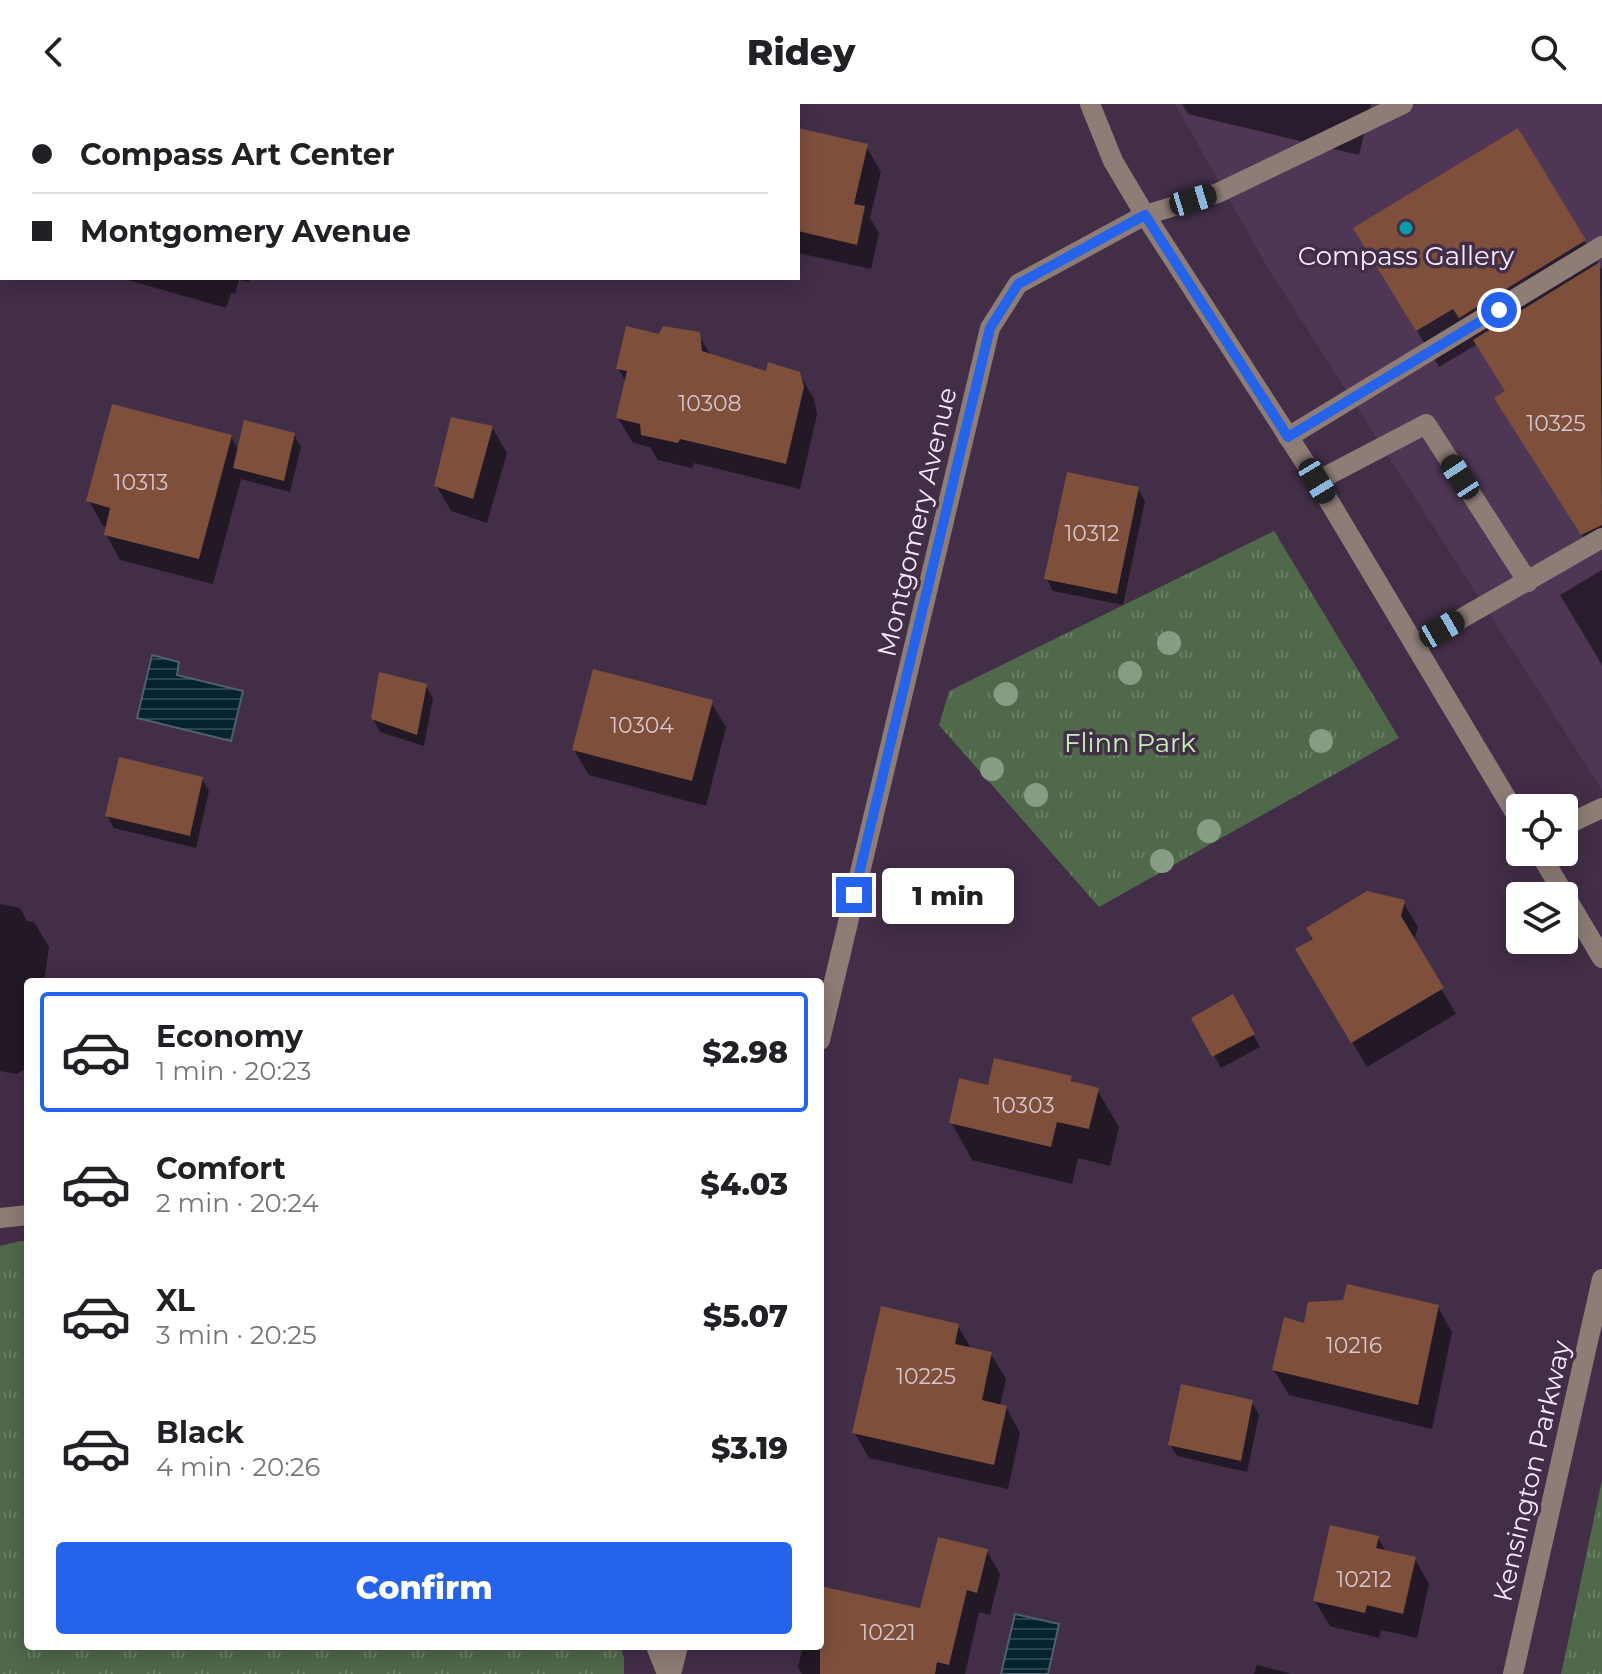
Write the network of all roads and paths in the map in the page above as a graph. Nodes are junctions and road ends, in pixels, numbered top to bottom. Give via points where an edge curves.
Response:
1 (1090, 104) edge
2 (1403, 104) edge
3 (1145, 215) junction
4 (1602, 246) edge
5 (1288, 437) junction
6 (1317, 481) junction
7 (1602, 538) edge
8 (1528, 582) junction
9 (1415, 645) junction
10 (1506, 798) edge
11 (1602, 808) edge
12 (1578, 819) edge
13 (1547, 866) edge
14 (1602, 958) edge
15 (824, 1023) edge
16 (24, 1215) edge
17 (0, 1218) edge
18 (1602, 1279) edge
19 (658, 1650) edge
20 (677, 1650) edge
21 (669, 1674) edge
22 (1513, 1674) edge

1 - 3 street via 1113,161
2 - 3 street, Montgomery Avenue via 1218,193
3 - 5 street
3 - 15 street, Montgomery Avenue via 1018,284 990,328
4 - 5 street
5 - 6 street
6 - 8 street via 1426,424
6 - 9 street
7 - 8 street
8 - 9 street
9 - 10 street
11 - 12 street
13 - 14 street
16 - 17 street
18 - 22 street, Kensington Parkway
19 - 21 street
20 - 21 street

